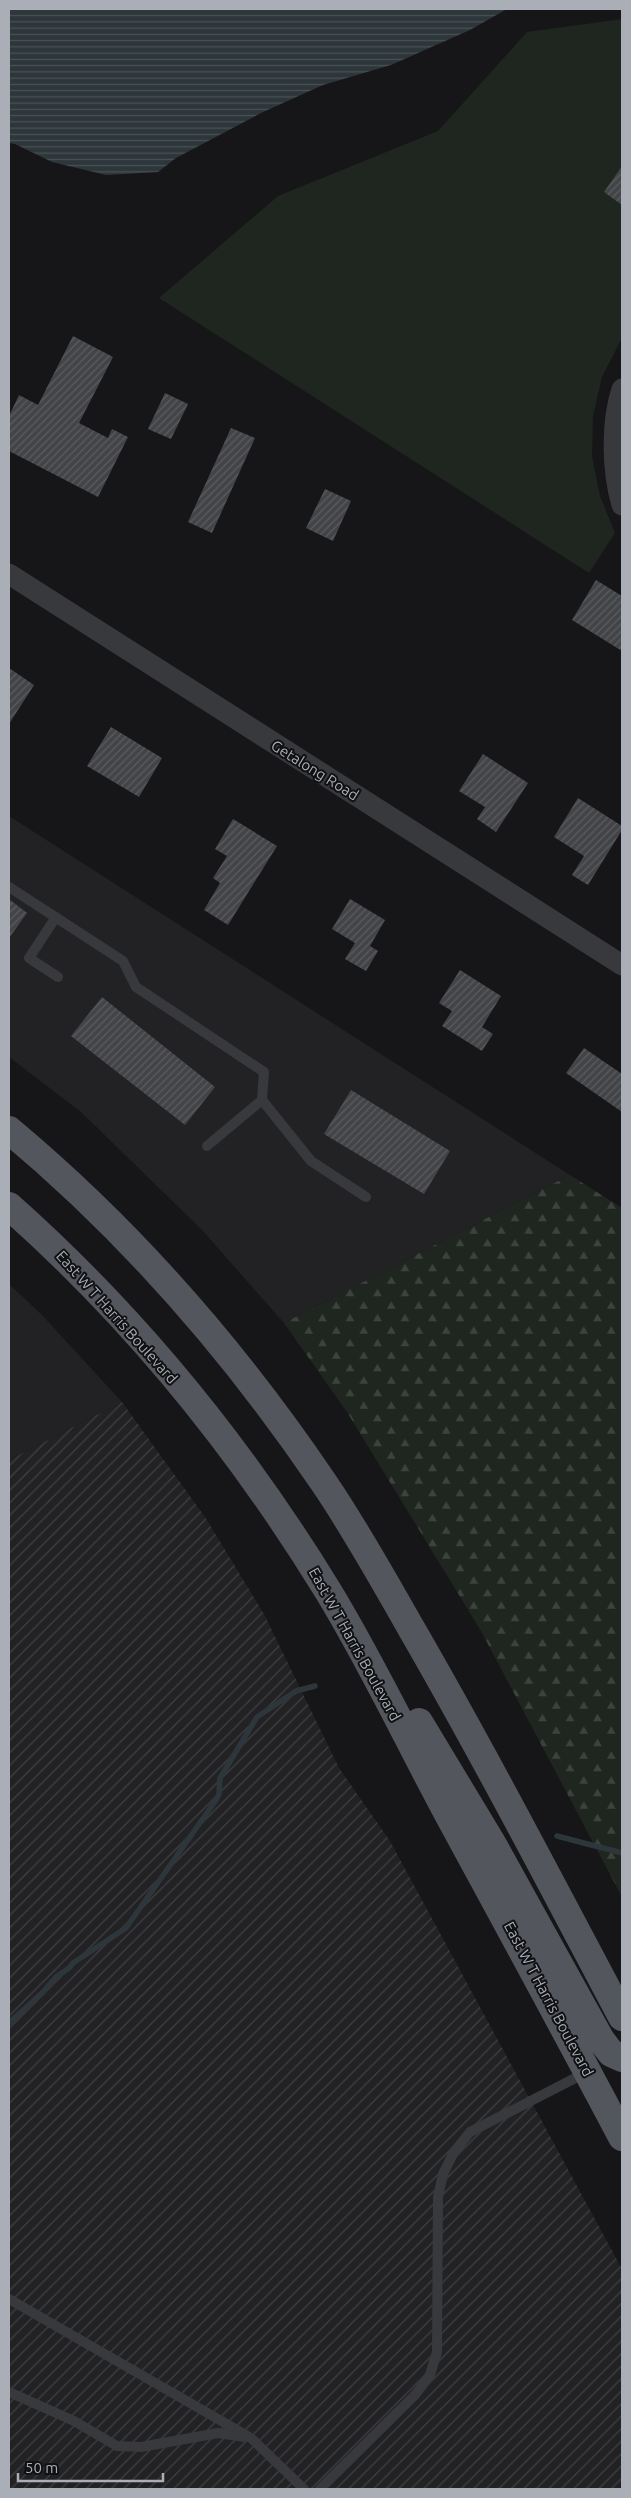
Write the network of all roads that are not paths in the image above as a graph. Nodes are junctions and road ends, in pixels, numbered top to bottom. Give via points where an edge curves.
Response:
1 (622, 389) edge
2 (622, 505) edge
3 (9, 574) edge
4 (9, 887) edge
5 (56, 917) junction
6 (622, 965) edge
7 (58, 976) dead end
8 (262, 1100) junction
9 (9, 1130) edge
10 (207, 1146) dead end
11 (9, 1154) edge
12 (366, 1197) dead end
13 (9, 1206) edge
14 (148, 1263) junction
15 (376, 1678) junction
16 (622, 2017) edge
17 (622, 2058) edge
18 (588, 2072) junction
19 (622, 2137) edge
20 (9, 2299) edge
21 (9, 2392) edge
22 (251, 2438) junction
23 (304, 2489) edge
24 (320, 2489) edge

1 - 2 street via 616,409 614,454
3 - 6 street, Getalong Road
4 - 5 lane
5 - 7 lane via 29,958
5 - 8 lane via 122,961 136,987 264,1072
8 - 10 lane
8 - 12 lane via 311,1161
9 - 14 main road via 96,1209
11 - 14 main road
13 - 15 main road, East W T Harris Boulevard via 117,1313 238,1458 328,1592
14 - 16 main road via 243,1373 324,1482 442,1681
15 - 17 main road via 415,1717 492,1843 601,2040 611,2052
15 - 18 main road, East W T Harris Boulevard
18 - 19 main road, East W T Harris Boulevard
18 - 24 lane via 470,2132 454,2152 443,2174 438,2197 437,2352 430,2375 415,2395
20 - 22 lane
21 - 22 lane via 74,2421 117,2446 141,2447 218,2433
22 - 23 lane

